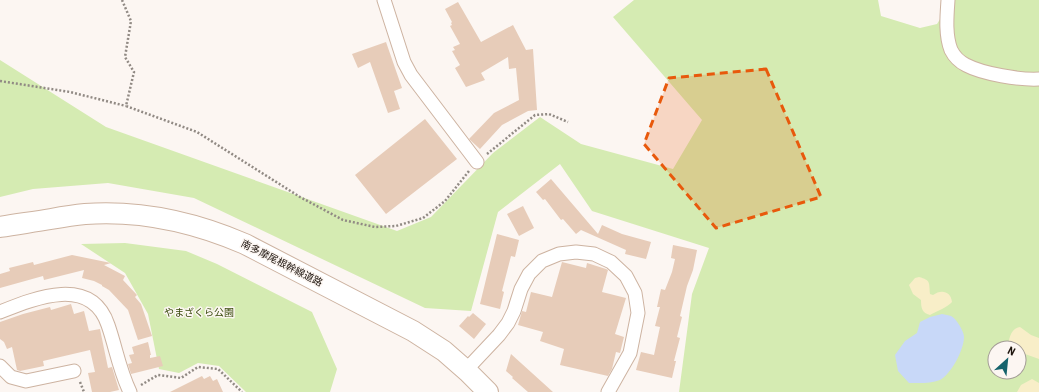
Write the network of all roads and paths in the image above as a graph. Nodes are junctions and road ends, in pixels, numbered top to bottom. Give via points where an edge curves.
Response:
1 (122, 0) edge
2 (384, 0) edge
3 (948, 0) edge
4 (1039, 79) edge
5 (0, 81) edge
6 (126, 106) junction
7 (568, 122) dead end
8 (476, 162) junction
9 (47, 220) junction
10 (0, 227) edge
11 (0, 236) edge
12 (0, 312) edge
13 (0, 366) edge
14 (466, 370) junction
15 (74, 371) dead end
16 (130, 392) edge
17 (242, 392) edge
18 (488, 392) edge
19 (608, 392) edge

1 - 6 path via 131,21 126,57 134,72
2 - 8 street via 404,62 411,75
3 - 4 street via 949,42 957,59 984,71 1016,78
5 - 6 path via 70,92
6 - 8 path via 197,132 300,197 343,220 375,227 396,226 423,218 445,201
7 - 8 path via 549,114 535,115
9 - 10 main road, 南多摩尾根幹線道路
9 - 11 main road, 南多摩尾根幹線道路
9 - 14 main road, 南多摩尾根幹線道路 via 83,214 128,214 171,220 219,233 413,330
12 - 16 street via 59,294 78,295 90,301 100,310 108,324 121,371
13 - 15 street via 11,377 26,381
14 - 18 main road, 南多摩尾根幹線道路
14 - 19 street via 508,323 529,274 542,261 559,254 594,254 611,262 626,276 635,293 638,313 630,353
16 - 17 path via 158,375 181,378 198,367 218,369

